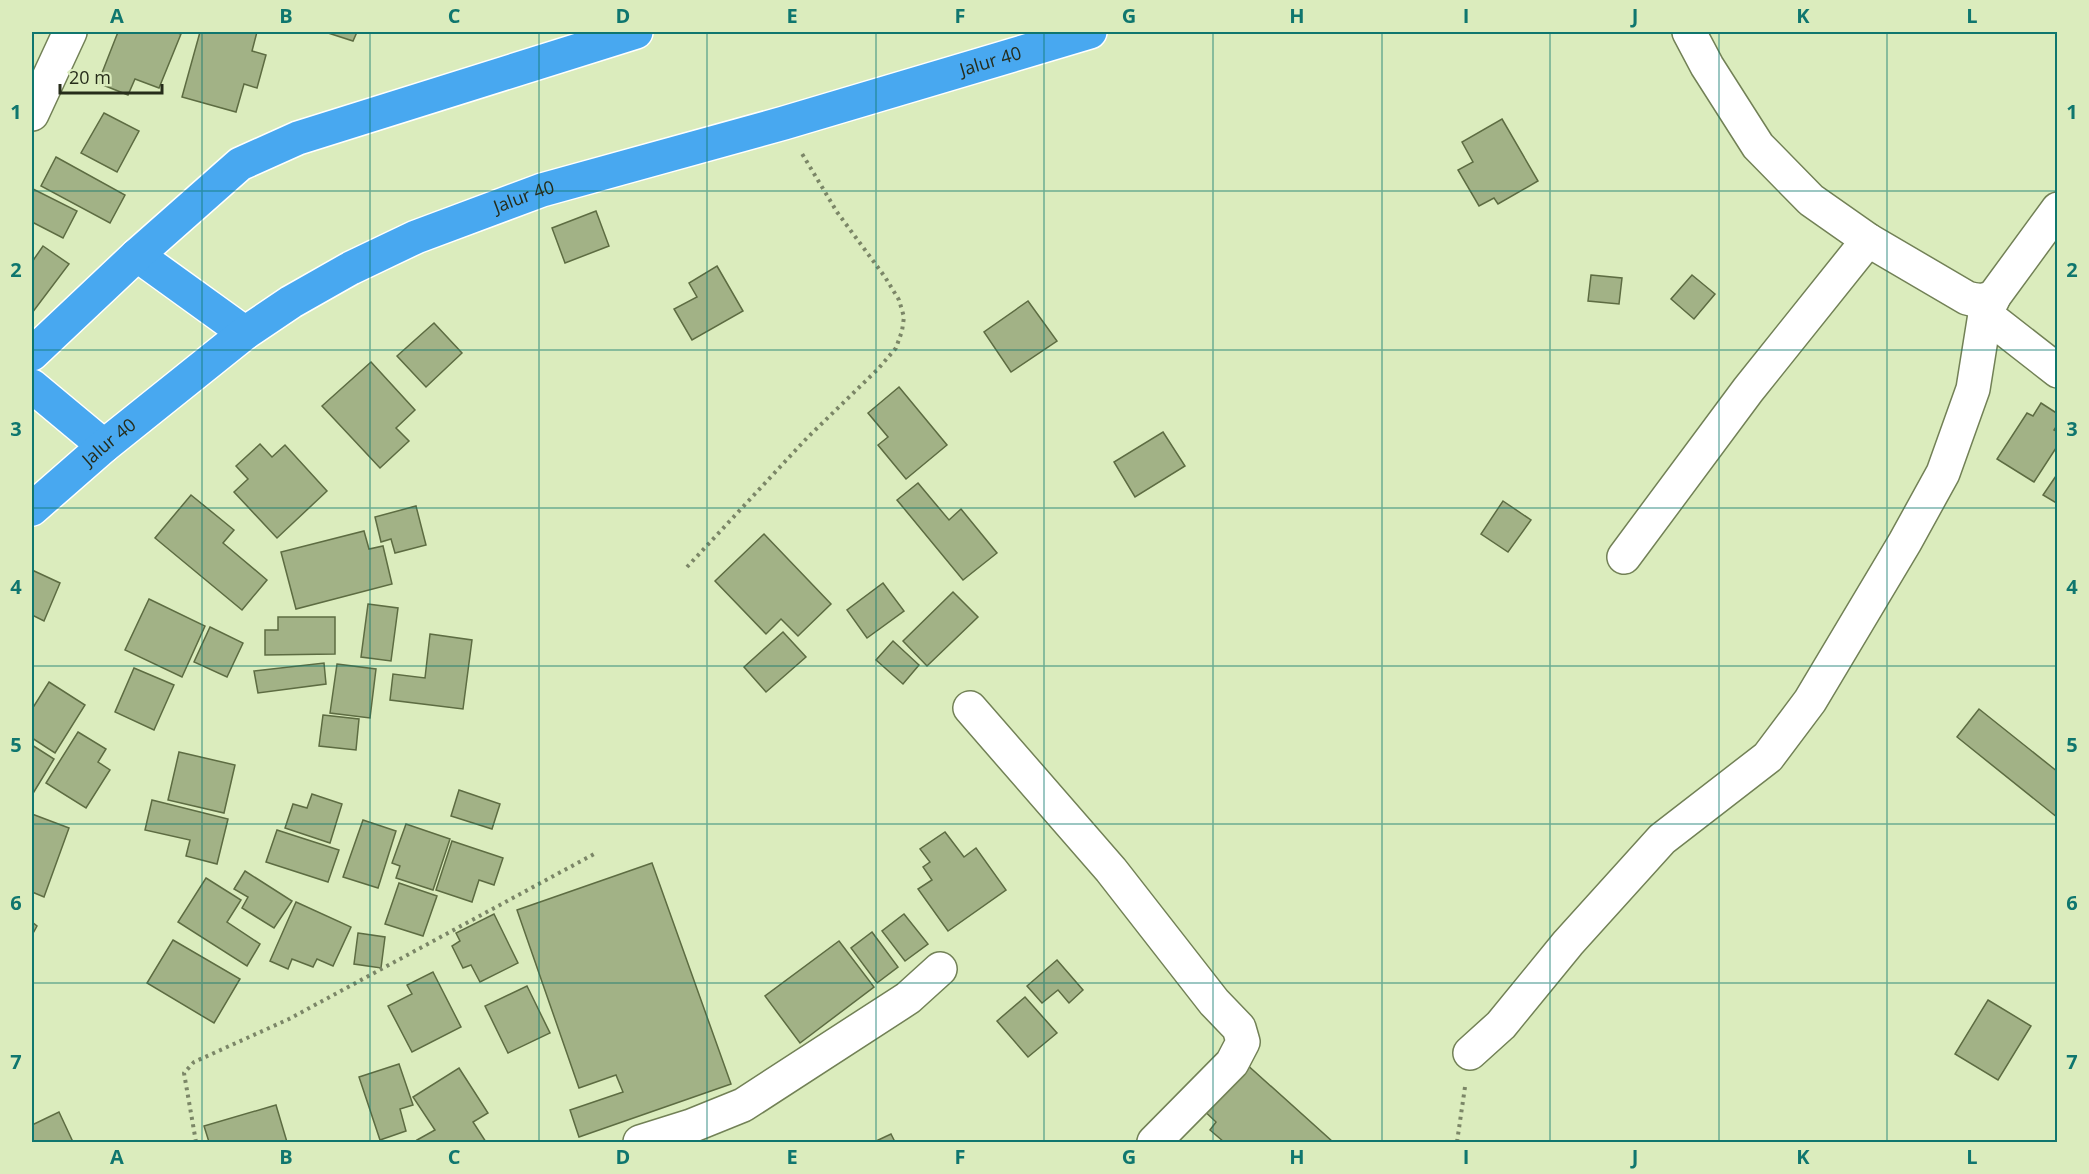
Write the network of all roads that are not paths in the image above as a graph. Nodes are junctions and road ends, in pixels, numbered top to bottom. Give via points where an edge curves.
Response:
1 (70, 32) edge
2 (636, 32) edge
3 (1090, 32) edge
4 (1689, 32) edge
5 (32, 114) edge
6 (2058, 208) edge
7 (1868, 240) junction
8 (137, 255) junction
9 (1990, 304) junction
10 (245, 333) junction
11 (32, 354) edge
12 (2058, 371) edge
13 (32, 386) edge
14 (104, 446) junction
15 (32, 509) edge
16 (1624, 557) dead end
17 (970, 708) dead end
18 (940, 969) dead end
19 (1470, 1053) road end
20 (640, 1143) edge
21 (1154, 1143) edge

1 - 5 street
2 - 8 highway via 298,138 240,164
3 - 10 highway, Jalur 40 via 542,190 416,237 351,268
4 - 7 street via 1758,146 1810,200
6 - 9 street
7 - 9 street via 1967,298 1989,300
7 - 16 street via 1748,390
8 - 10 highway
8 - 11 highway
9 - 12 street
9 - 19 street via 1973,389 1943,473 1810,701 1768,757 1662,839 1501,1026
10 - 14 highway, Jalur 40
13 - 14 highway
14 - 15 highway, Jalur 40
17 - 21 street via 1111,870 1214,1002 1239,1028 1243,1042 1232,1063
18 - 20 street via 908,998 743,1105

